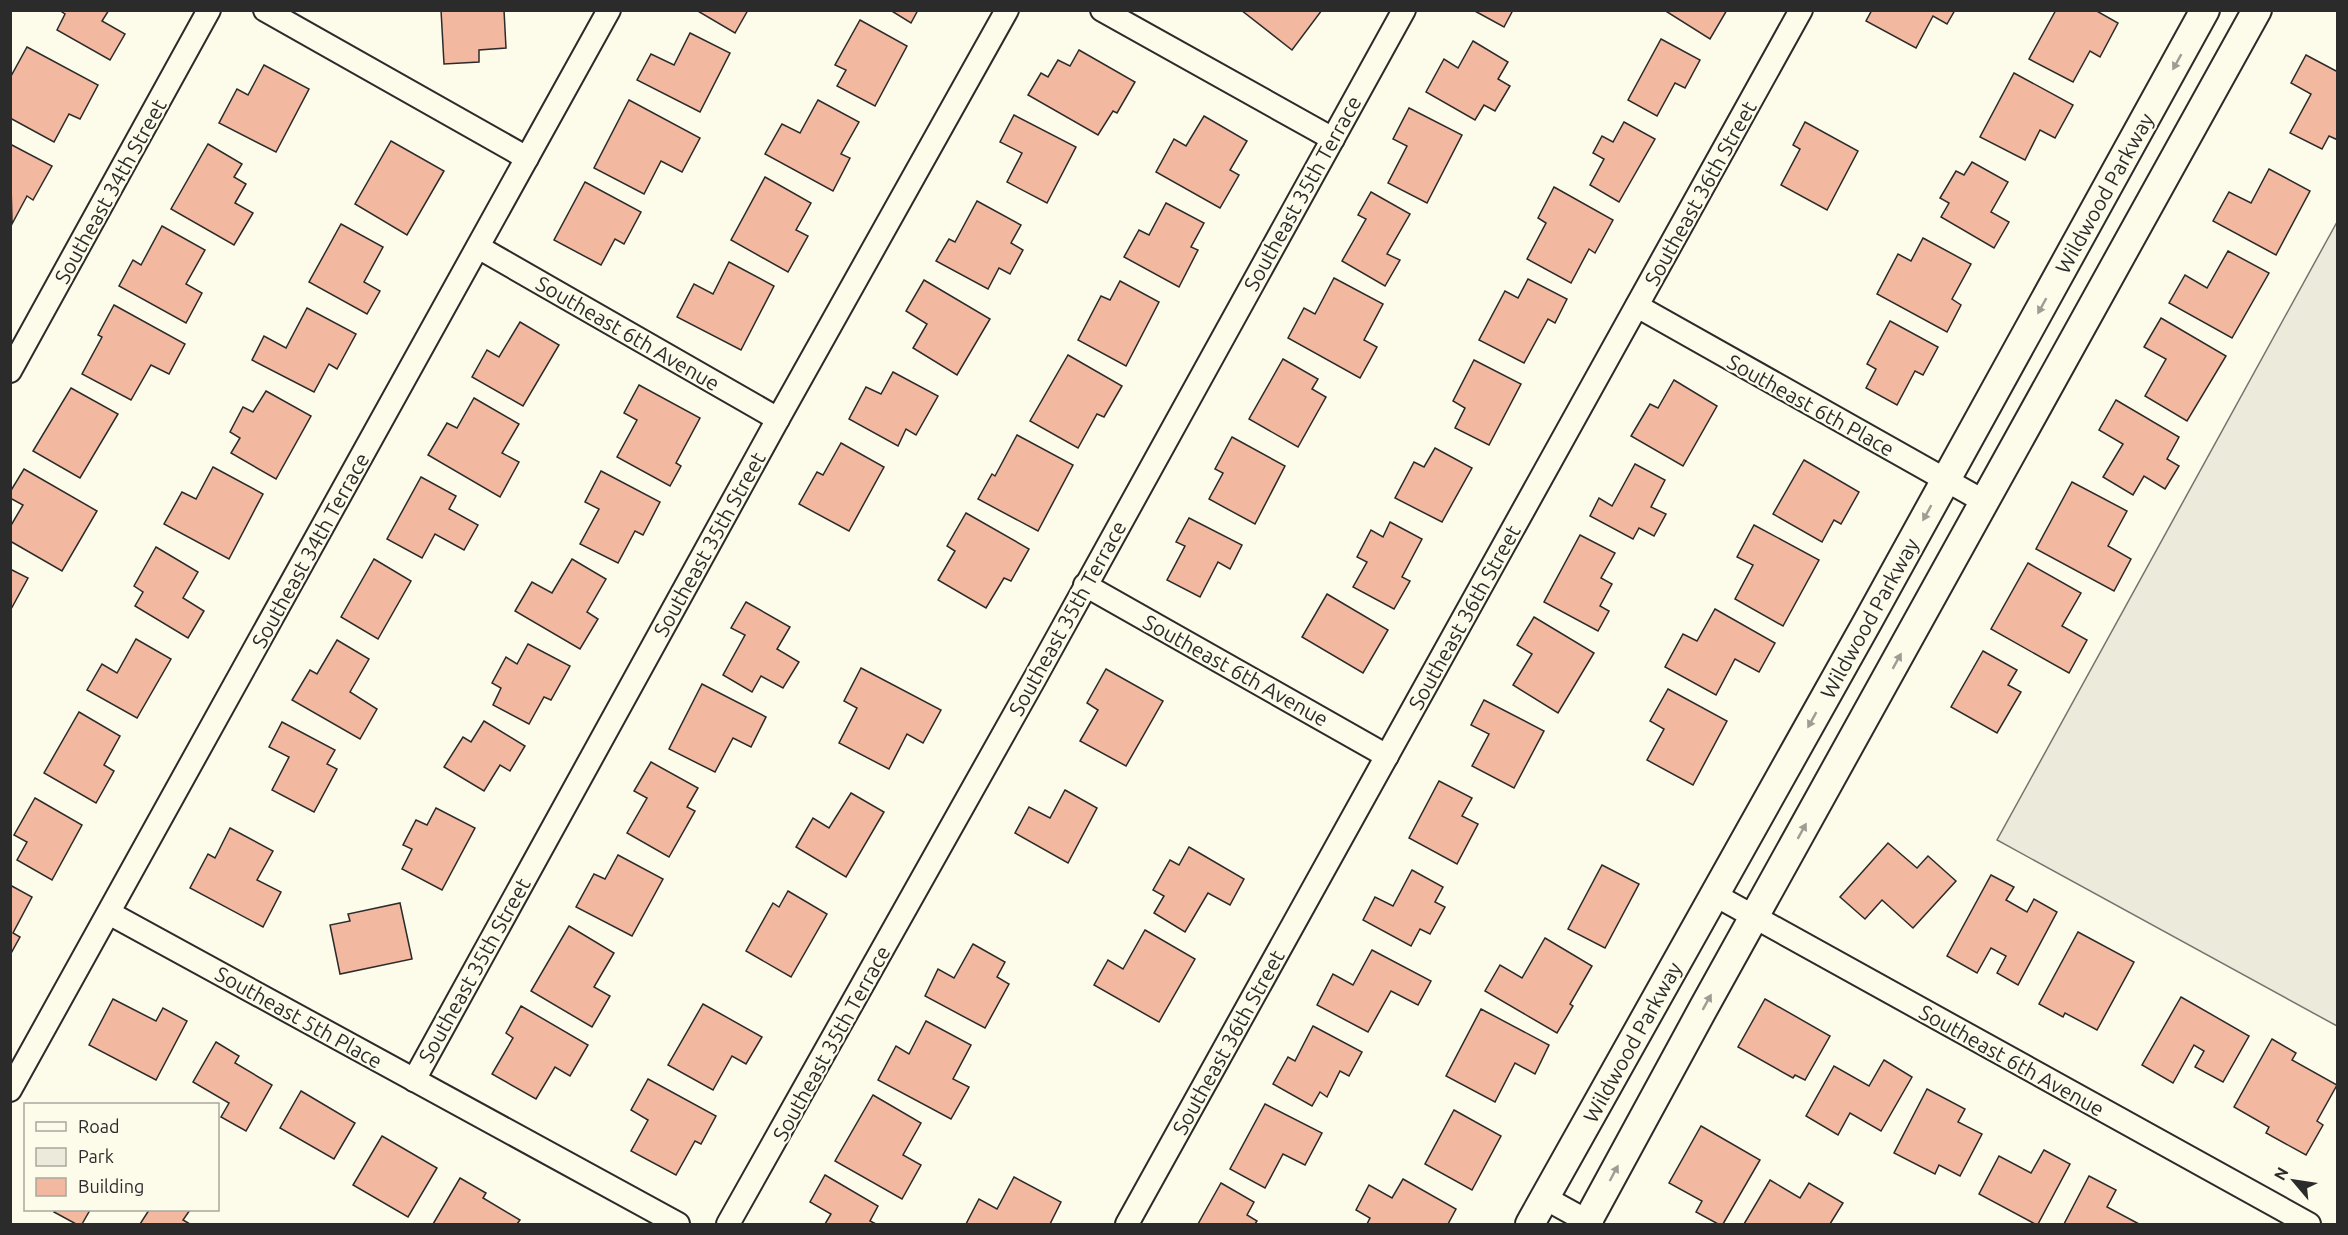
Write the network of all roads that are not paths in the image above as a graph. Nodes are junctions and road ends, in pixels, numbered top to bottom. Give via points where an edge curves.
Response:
1 (209, 10) edge
2 (265, 10) edge
3 (609, 10) edge
4 (1007, 10) edge
5 (1102, 10) edge
6 (1404, 10) edge
7 (1801, 10) edge
8 (2205, 10) edge
9 (2257, 10) edge
10 (1332, 139) junction
11 (527, 158) junction
12 (478, 247) junction
13 (1636, 306) junction
14 (10, 371) edge
15 (778, 418) junction
16 (1945, 481) junction
17 (1985, 502) junction
18 (1084, 585) junction
19 (1387, 756) junction
20 (1714, 895) junction
21 (109, 913) junction
22 (1755, 918) junction
23 (414, 1080) junction
24 (10, 1090) edge
25 (1545, 1198) junction
26 (678, 1224) edge
27 (729, 1224) edge
28 (1127, 1224) edge
29 (1530, 1224) edge
30 (1589, 1224) edge
31 (2309, 1224) edge

1 - 14 street, Southeast 34th Street
2 - 11 street
3 - 11 street, Southeast 34th Terrace
4 - 15 street, Southeast 35th Street
5 - 10 street
6 - 10 street, Southeast 35th Terrace
7 - 13 street, Southeast 36th Street
8 -> 16 street, Wildwood Parkway
9 - 17 street
10 - 18 street, Southeast 35th Terrace
11 - 12 street, Southeast 34th Terrace
12 - 15 street, Southeast 6th Avenue
12 - 21 street, Southeast 34th Terrace
13 - 16 street, Southeast 6th Place
13 - 19 street, Southeast 36th Street
15 - 23 street, Southeast 35th Street
16 - 17 street, Southeast 6th Place
16 -> 20 street, Wildwood Parkway
22 -> 17 street
18 - 19 street, Southeast 6th Avenue
18 - 27 street, Southeast 35th Terrace
19 - 28 street, Southeast 36th Street
20 - 22 street, Southeast 6th Avenue
20 - 25 street, Wildwood Parkway
21 - 23 street, Southeast 5th Place
21 - 24 street, Southeast 34th Terrace
30 -> 22 street
22 - 31 street, Southeast 6th Avenue
23 - 26 street, Southeast 5th Place
25 - 29 street, Wildwood Parkway
25 - 30 street

